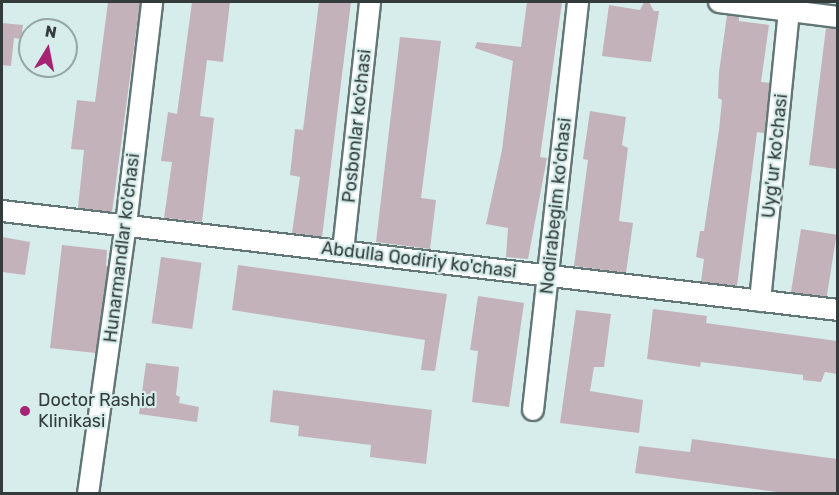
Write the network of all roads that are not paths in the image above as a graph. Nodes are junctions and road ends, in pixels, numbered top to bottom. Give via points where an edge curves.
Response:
1 (152, 2) edge
2 (370, 2) edge
3 (578, 2) edge
4 (719, 2) edge
5 (789, 11) junction
6 (837, 17) edge
7 (2, 211) edge
8 (126, 225) junction
9 (343, 251) junction
10 (549, 276) junction
11 (760, 301) junction
12 (837, 310) edge
13 (533, 410) dead end
14 (88, 494) edge

1 - 8 street, Hunarmandlar ko'chasi
2 - 9 street, Posbonlar ko'chasi
3 - 10 street, Nodirabegim ko'chasi
4 - 5 street
5 - 6 street
5 - 11 street, Uyg'ur ko'chasi
7 - 8 street, Abdulla Qodiriy ko'chasi
8 - 9 street, Abdulla Qodiriy ko'chasi
8 - 14 street, Hunarmandlar ko'chasi
9 - 10 street, Abdulla Qodiriy ko'chasi
10 - 11 street, Abdulla Qodiriy ko'chasi
10 - 13 street, Nodirabegim ko'chasi
11 - 12 street, Abdulla Qodiriy ko'chasi

